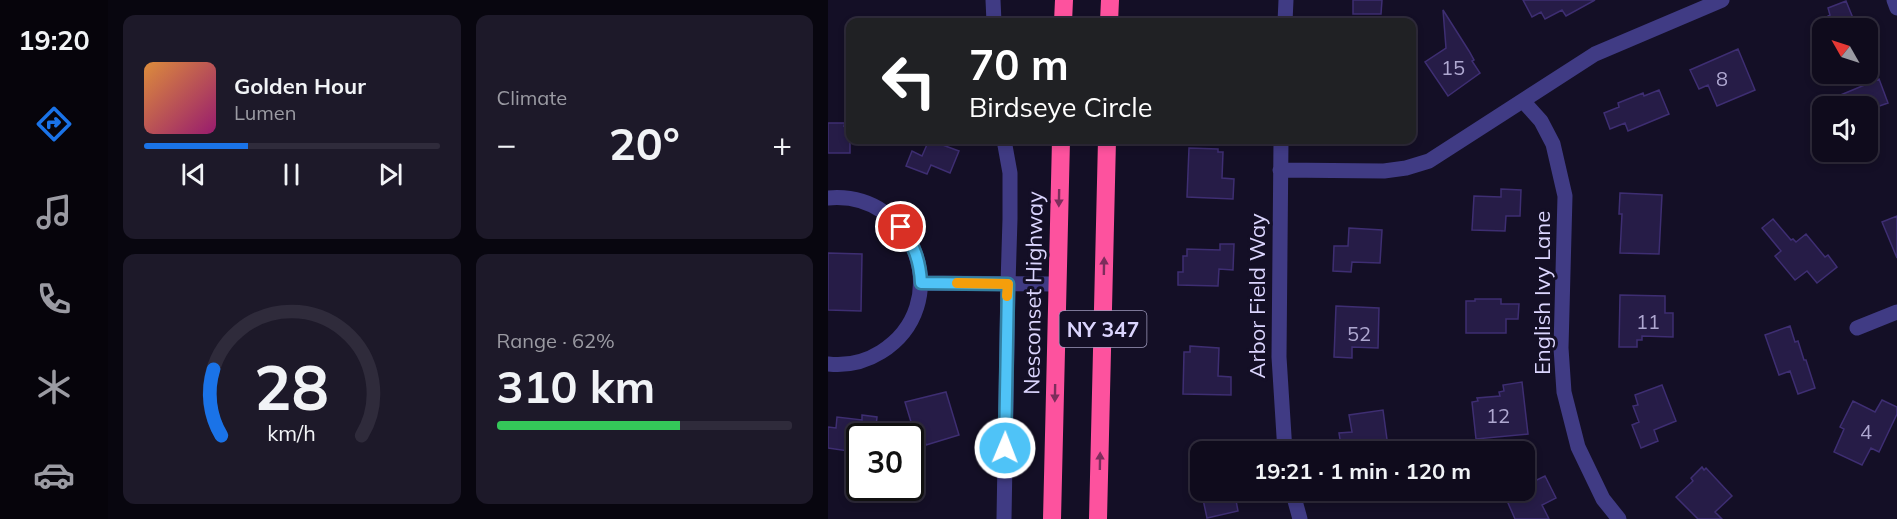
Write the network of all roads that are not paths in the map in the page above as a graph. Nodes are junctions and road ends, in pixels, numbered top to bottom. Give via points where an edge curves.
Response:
1 (993, 0) edge
2 (1064, 0) edge
3 (1110, 0) edge
4 (1286, 0) edge
5 (1722, 0) edge
6 (1894, 0) edge
7 (1897, 8) edge
8 (994, 18) edge
9 (1063, 18) edge
10 (1109, 18) edge
11 (1285, 18) edge
12 (1523, 101) junction
13 (1005, 144) edge
14 (1061, 144) edge
15 (1107, 144) edge
16 (1281, 144) edge
17 (1280, 170) junction
18 (828, 198) edge
19 (921, 283) junction
20 (1008, 284) junction
21 (1058, 284) junction
22 (1897, 312) edge
23 (1857, 328) dead end
24 (828, 364) edge
25 (1284, 441) edge
26 (1295, 501) edge
27 (1004, 519) edge
28 (1052, 519) edge
29 (1098, 519) edge
30 (1300, 519) edge
31 (1619, 519) edge

1 - 8 street
2 - 9 highway
3 - 10 highway
4 - 11 street
5 - 12 street via 1595,54
6 - 7 street
12 - 17 street via 1429,161 1406,168
12 - 31 street, English Ivy Lane via 1553,144 1565,196 1561,348 1564,392 1578,447 1603,499
13 - 20 street via 1010,173
14 -> 21 highway, Nesconset Highway / NY 347
29 -> 15 highway, NY 347
16 - 17 street, Arbor Field Way
17 - 25 street, Arbor Field Way via 1279,357
18 - 19 street via 861,201 892,218 914,248
19 - 20 street
19 - 24 street via 912,318 889,346 868,359
20 - 21 street
20 - 27 street
21 -> 28 highway, Nesconset Highway / NY 347
22 - 23 street
26 - 30 street

